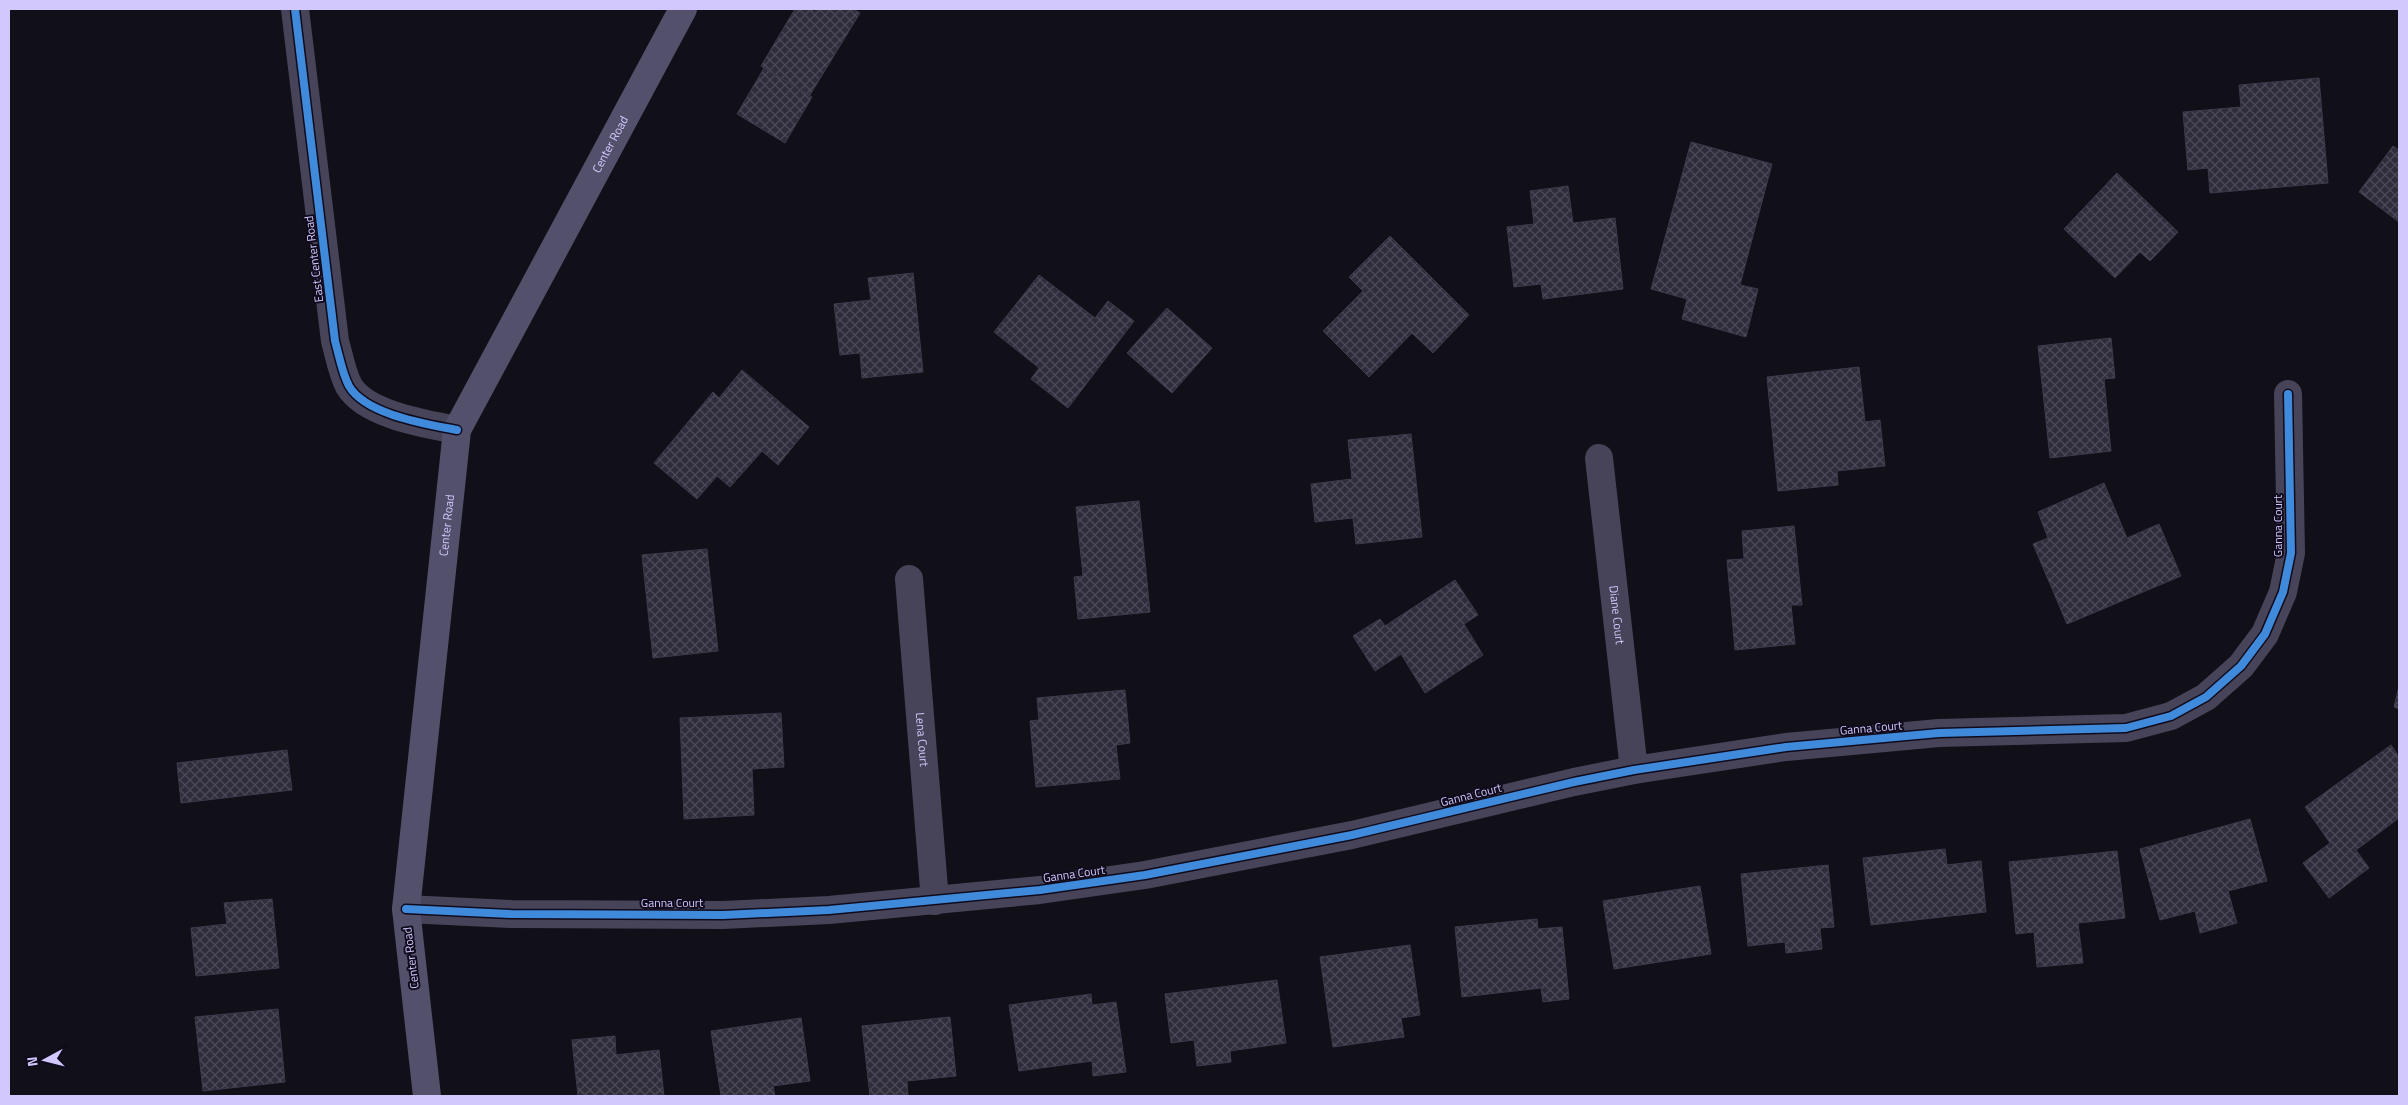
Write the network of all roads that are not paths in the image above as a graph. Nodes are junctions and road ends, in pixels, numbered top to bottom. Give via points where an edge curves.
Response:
1 (295, 9) edge
2 (683, 9) edge
3 (2288, 394) dead end
4 (458, 430) junction
5 (1599, 458) dead end
6 (908, 579) dead end
7 (1634, 770) junction
8 (935, 901) junction
9 (406, 909) junction
10 (427, 1096) edge

1 - 4 street, East Center Road via 335,341 350,386 373,408 407,420
2 - 4 main road, Center Road
3 - 7 street, Ganna Court via 2291,553 2283,592 2265,634 2241,666 2206,697 2171,716 2126,728 1930,734 1786,747
4 - 9 main road, Center Road
5 - 7 street, Diane Court
6 - 8 street, Lena Court
7 - 8 street, Ganna Court via 1352,836 1144,875
8 - 9 street, Ganna Court via 723,915 511,914
9 - 10 main road, Center Road

